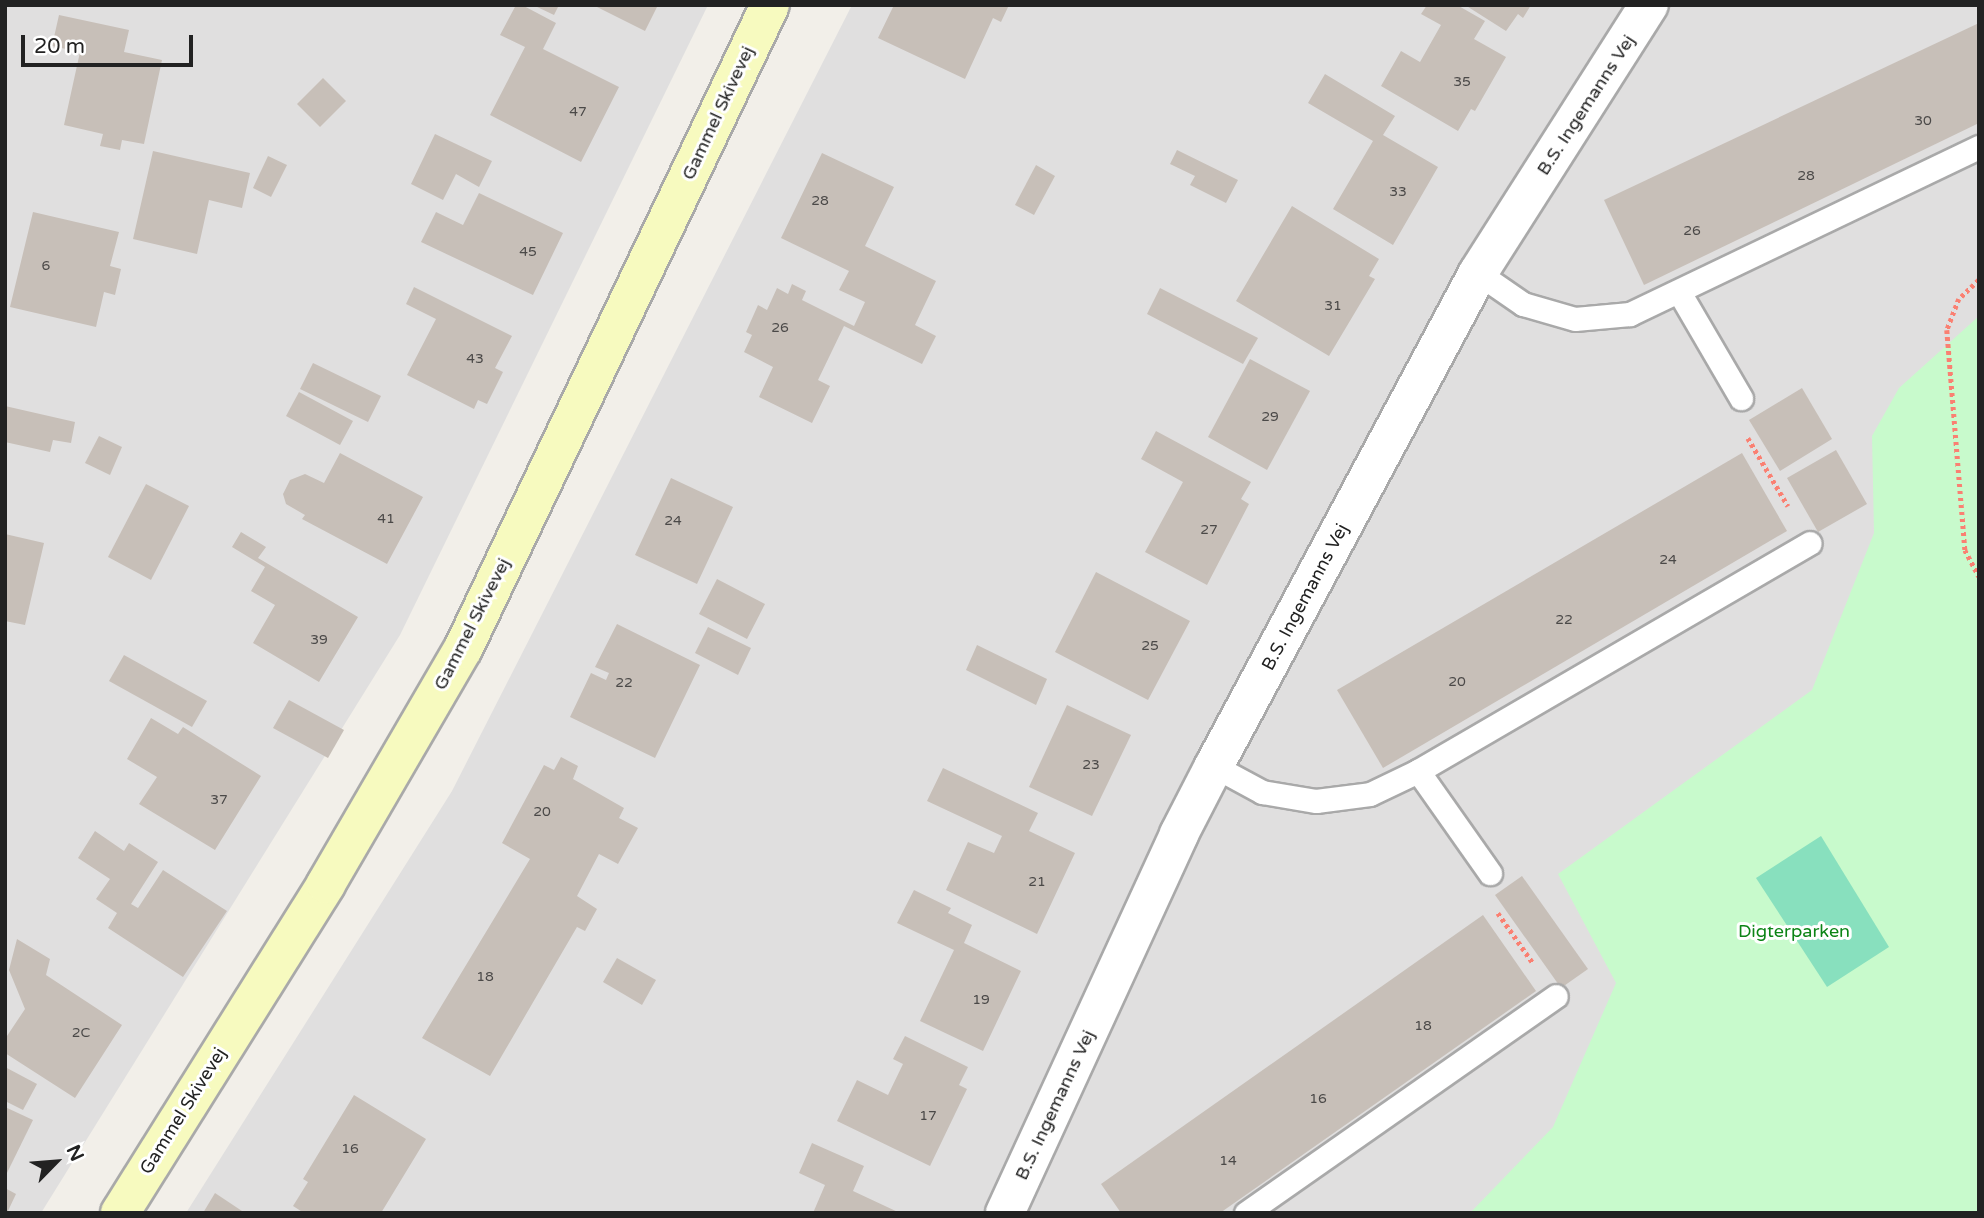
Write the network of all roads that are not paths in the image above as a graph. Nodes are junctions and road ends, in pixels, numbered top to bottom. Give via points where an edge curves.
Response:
1 (770, 5) edge
2 (1650, 5) edge
3 (1979, 147) edge
4 (1478, 273) junction
5 (1679, 292) junction
6 (1741, 398) road end
7 (1809, 543) road end
8 (1214, 766) junction
9 (1418, 771) junction
10 (1490, 873) road end
11 (1556, 996) road end
12 (120, 1213) edge
13 (1005, 1213) edge
14 (1246, 1213) edge

1 - 12 main road, Gammel Skivevej via 463,649 326,884
2 - 4 street, B.S. Ingemanns Vej
3 - 5 lane
4 - 5 lane via 1523,304 1575,319 1630,314
4 - 8 street, B.S. Ingemanns Vej
5 - 6 lane
7 - 9 lane
8 - 9 lane via 1262,792 1316,801 1370,794
8 - 13 street, B.S. Ingemanns Vej
9 - 10 lane
11 - 14 lane

